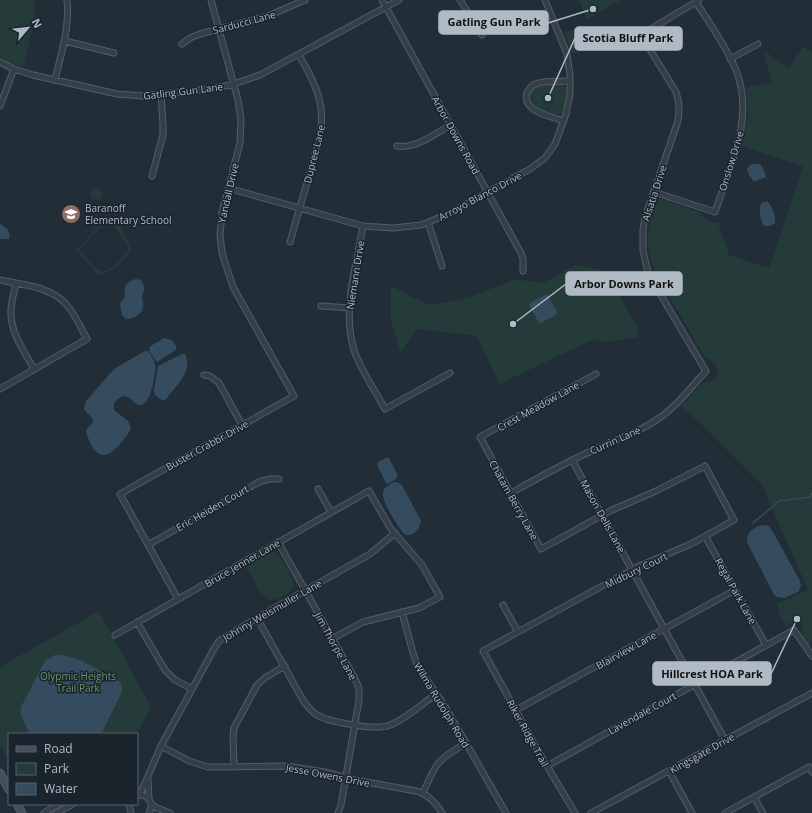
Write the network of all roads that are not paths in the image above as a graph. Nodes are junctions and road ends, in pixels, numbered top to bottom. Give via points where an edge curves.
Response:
1 (67, 0) edge
2 (211, 0) edge
3 (305, 0) edge
4 (382, 0) edge
5 (398, 0) edge
6 (460, 0) edge
7 (545, 0) edge
8 (697, 1) edge
9 (296, 2) edge
10 (386, 7) junction
11 (219, 29) junction
12 (482, 35) dead end
13 (65, 41) junction
14 (182, 44) dead end
15 (758, 44) dead end
16 (114, 54) dead end
17 (299, 55) junction
18 (730, 58) junction
19 (0, 62) edge
20 (14, 69) junction
21 (55, 80) junction
22 (570, 81) junction
23 (234, 84) junction
24 (161, 94) junction
25 (0, 106) edge
26 (564, 120) junction
27 (451, 125) junction
28 (396, 146) dead end
29 (152, 176) dead end
30 (228, 188) junction
31 (654, 192) junction
32 (488, 193) junction
33 (300, 209) junction
34 (428, 222) junction
35 (363, 226) junction
36 (290, 242) dead end
37 (442, 266) dead end
38 (523, 271) dead end
39 (0, 280) edge
40 (16, 284) junction
41 (320, 306) dead end
42 (349, 308) junction
43 (34, 369) junction
44 (706, 370) joint
45 (450, 373) dead end
46 (596, 374) dead end
47 (204, 375) dead end
48 (0, 389) edge
49 (294, 396) joint
50 (242, 424) junction
51 (480, 437) joint
52 (572, 460) junction
53 (704, 466) joint
54 (279, 480) dead end
55 (318, 489) dead end
56 (511, 493) junction
57 (331, 512) junction
58 (602, 515) junction
59 (395, 533) junction
60 (705, 536) junction
61 (278, 542) junction
62 (148, 544) junction
63 (632, 570) junction
64 (305, 590) junction
65 (735, 590) junction
66 (178, 599) junction
67 (503, 605) dead end
68 (402, 612) junction
69 (257, 618) junction
70 (137, 622) junction
71 (664, 629) junction
72 (518, 632) junction
73 (115, 635) dead end
74 (332, 639) junction
75 (766, 645) junction
76 (483, 651) joint
77 (812, 656) edge
78 (285, 666) junction
79 (694, 684) junction
80 (192, 689) junction
81 (812, 693) edge
82 (436, 694) junction
83 (516, 710) junction
84 (355, 725) junction
85 (725, 740) junction
86 (466, 743) junction
87 (161, 746) junction
88 (547, 766) junction
89 (234, 767) junction
90 (669, 771) junction
91 (812, 772) edge
92 (0, 774) edge
93 (345, 778) junction
94 (148, 779) junction
95 (8, 788) edge
96 (423, 793) junction
97 (138, 794) edge
98 (138, 795) edge
99 (754, 797) junction
100 (150, 801) junction
101 (57, 805) edge
102 (71, 805) edge
103 (341, 805) junction
104 (44, 813) edge
105 (56, 813) edge
106 (149, 813) edge
107 (170, 813) edge
108 (338, 813) edge
109 (342, 813) edge
110 (442, 813) edge
111 (506, 813) edge
112 (575, 813) edge
113 (591, 813) edge
114 (692, 813) edge
115 (724, 813) edge
116 (763, 813) edge

1 - 13 street
2 - 11 street, Yandall Drive
3 - 9 street, Sarducci Lane
4 - 10 street, Arbor Downs Road
5 - 10 street, Gatling Gun Lane
6 - 12 street
7 - 22 street, Arroyo Blanco Drive via 567,54
8 - 18 street, Onslow Drive
8 - 31 street, Alsatia Drive via 641,35 673,87 679,104 677,124
9 - 11 street, Sarducci Lane via 268,16
10 - 17 street, Gatling Gun Lane
10 - 27 street, Arbor Downs Road
11 - 14 street, Sarducci Lane via 194,36
11 - 23 street, Yandall Drive
13 - 16 street
13 - 21 street
15 - 18 street
17 - 23 street, Gatling Gun Lane via 260,75
17 - 33 street, Dupree Lane via 312,79 322,112 320,137
18 - 31 street, Onslow Drive via 741,89 742,124 738,145 715,212
19 - 20 street, Gatling Gun Lane
20 - 21 street, Gatling Gun Lane
20 - 25 street
21 - 24 street, Gatling Gun Lane via 117,94
22 - 26 street, Arroyo Blanco Drive via 569,103
22 - 26 street via 538,83 527,93 527,102 532,108
23 - 24 street, Gatling Gun Lane via 206,90
23 - 30 street, Yandall Drive via 240,106 241,132
24 - 29 street via 163,135
26 - 32 street, Arroyo Blanco Drive via 555,144 545,158
27 - 28 street via 414,145
27 - 32 street, Arbor Downs Road
30 - 33 street, Arroyo Blanco Drive
30 - 49 street, Yandall Drive via 221,223 222,253 226,268 236,293
31 - 44 street, Alsatia Drive via 643,230 643,251 648,272
32 - 34 street, Arroyo Blanco Drive
32 - 38 street, Arbor Downs Road via 521,253
33 - 35 street, Arroyo Blanco Drive
33 - 36 street, Dupree Lane
34 - 35 street, Arroyo Blanco Drive via 411,227
34 - 37 street
35 - 42 street, Niemann Drive
39 - 40 street
40 - 43 street via 11,311 12,323 15,334
40 - 43 street via 42,289 58,297 69,308 87,339
41 - 42 street
42 - 45 street, Niemann Drive via 354,351 385,410
43 - 48 street
44 - 52 street, Currin Lane via 679,401 657,419
46 - 51 street, Crest Meadow Lane
47 - 50 street via 219,383
49 - 50 street, Buster Crabbr Drive
50 - 62 street, Buster Crabbr Drive via 120,494
51 - 56 street, Chatam Berry Lane
52 - 56 street, Currin Lane
52 - 58 street, Mason Dells Lane
53 - 58 street, Chatam Berry Lane
53 - 60 street, Midbury Court via 734,520
54 - 62 street, Eric Heiden Court via 270,478 259,482
55 - 57 street
56 - 58 street, Chatam Berry Lane via 541,548
57 - 59 street, Bruce Jenner Lane via 369,491
57 - 61 street, Bruce Jenner Lane
58 - 63 street, Mason Dells Lane
59 - 64 street, Johnny Weismuller Lane via 370,554
59 - 68 street via 422,566 440,597 424,606
60 - 63 street, Midbury Court
60 - 65 street, Regal Park Lane
61 - 64 street, Jim Thorpe Lane
61 - 66 street, Bruce Jenner Lane
62 - 66 street
63 - 71 street, Mason Dells Lane
63 - 72 street, Midbury Court
64 - 69 street, Johnny Weismuller Lane
64 - 74 street, Jim Thorpe Lane
65 - 71 street, Blairview Lane
65 - 75 street, Regal Park Lane
66 - 70 street, Bruce Jenner Lane
67 - 72 street
68 - 74 street via 363,622
68 - 82 street, Wilma Rudolph Road via 415,660
69 - 78 street
69 - 80 street, Johnny Weismuller Lane via 219,641
70 - 73 street, Bruce Jenner Lane
70 - 80 street via 165,670 175,680
71 - 79 street, Mason Dells Lane
71 - 83 street, Blairview Lane
72 - 76 street, Midbury Court
74 - 84 street, Jim Thorpe Lane via 359,688
75 - 77 street, Lavendale Court via 794,630
75 - 79 street, Lavendale Court
76 - 83 street, Riker Ridge Trail
78 - 84 street via 304,702 312,711 329,720
78 - 89 street via 261,680 237,722 233,736
79 - 85 street, Mason Dells Lane
79 - 88 street, Lavendale Court
80 - 87 street, Johnny Weismuller Lane
81 - 85 street, Kingsgate Drive
82 - 84 street via 391,725
82 - 86 street, Wilma Rudolph Road
83 - 88 street, Riker Ridge Trail
84 - 93 street, Jim Thorpe Lane
85 - 90 street, Kingsgate Drive
86 - 96 street via 438,762
86 - 111 street, Wilma Rudolph Road
87 - 89 street, Jesse Owens Drive via 201,765
87 - 94 street, Johnny Weismuller Lane
88 - 112 street, Riker Ridge Trail
89 - 93 street, Jesse Owens Drive via 286,766
90 - 113 street, Kingsgate Drive
90 - 114 street
91 - 99 street via 809,767
92 - 95 street
93 - 96 street, Jesse Owens Drive
93 - 103 street, Jim Thorpe Lane
94 - 97 street, Johnny Weismuller Lane
94 - 100 street, Johnny Weismuller Lane
96 - 110 street
98 - 100 street via 144,795
99 - 115 street
99 - 116 street
100 - 106 street, Johnny Weismuller Lane
100 - 107 street via 157,808
101 - 104 street
102 - 105 street
103 - 108 street, Jim Thorpe Lane
103 - 109 street, Jim Thorpe Lane

